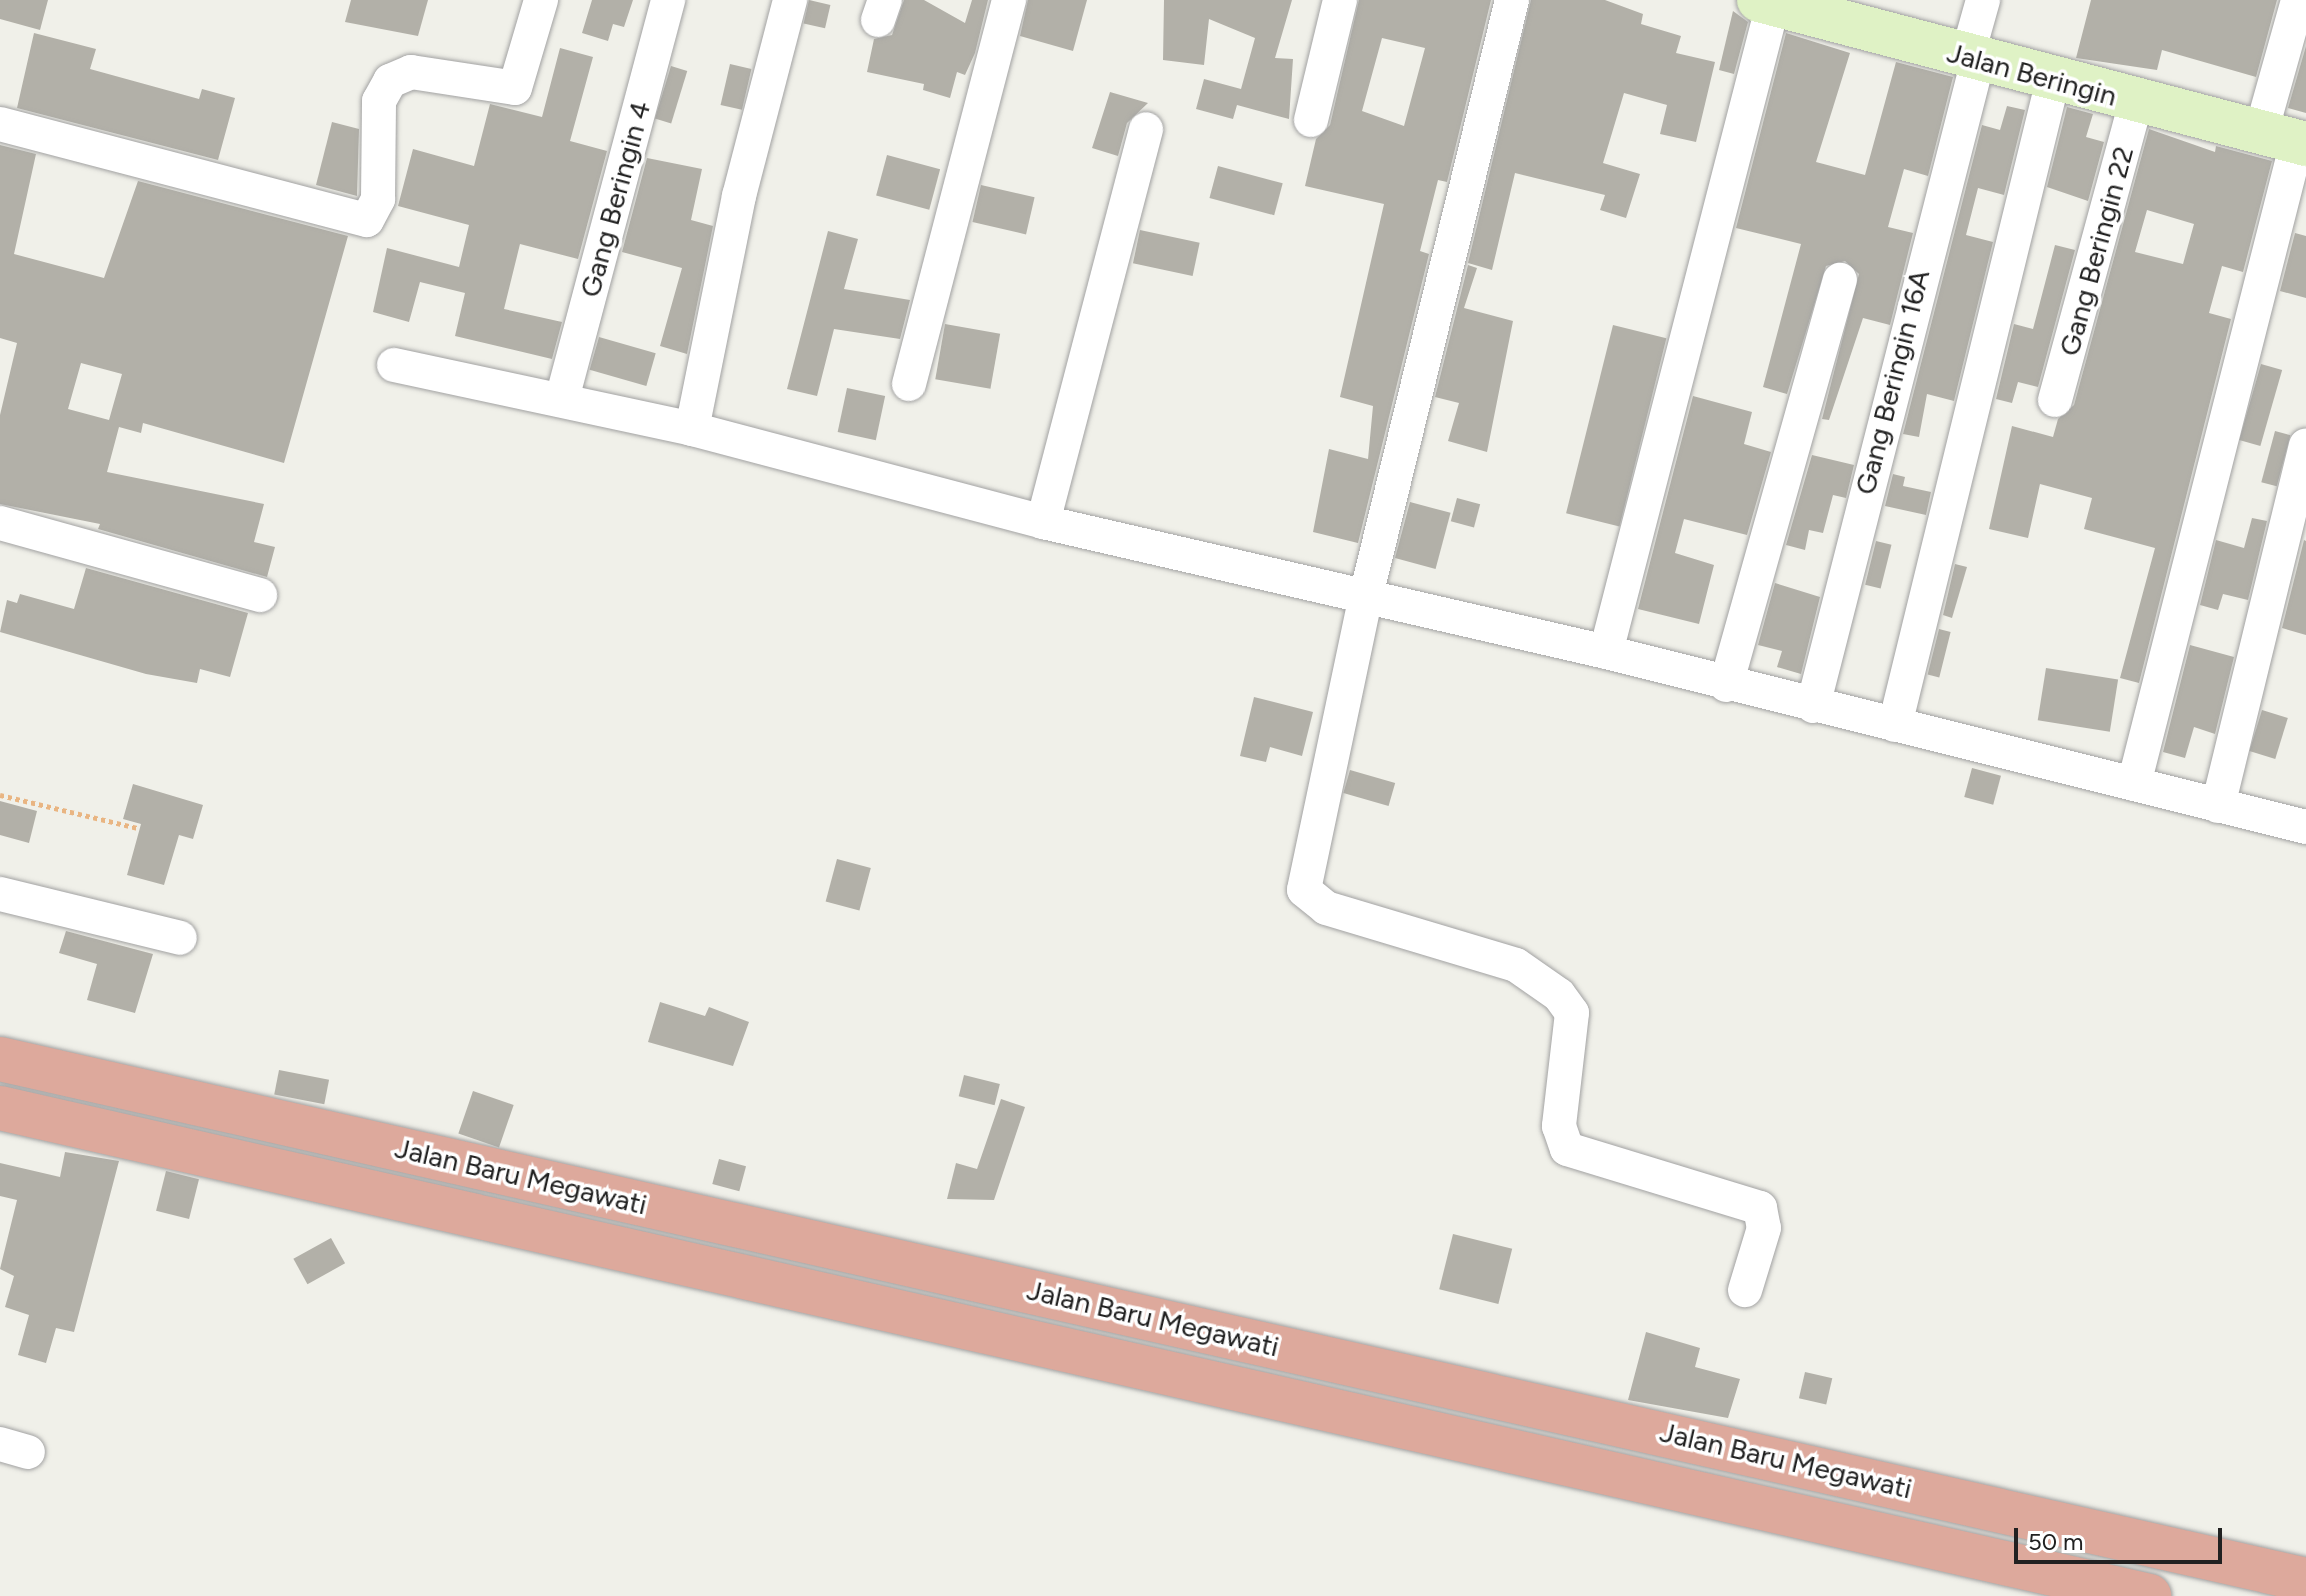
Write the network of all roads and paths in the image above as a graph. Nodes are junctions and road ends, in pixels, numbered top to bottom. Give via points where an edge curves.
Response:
1 (541, 0) edge
2 (668, 0) edge
3 (790, 0) edge
4 (1009, 0) edge
5 (1340, 0) edge
6 (1512, 0) edge
7 (1983, 0) edge
8 (2298, 0) edge
9 (1766, 2) edge
10 (1839, 10) edge
11 (1972, 59) junction
12 (2053, 80) junction
13 (2136, 101) junction
14 (1311, 120) dead end
15 (0, 124) edge
16 (1146, 129) dead end
17 (2288, 139) edge
18 (1840, 280) dead end
19 (394, 365) dead end
20 (909, 384) dead end
21 (562, 399) junction
22 (2055, 400) dead end
23 (692, 429) junction
24 (2306, 446) edge
25 (1043, 522) junction
26 (0, 523) edge
27 (260, 595) dead end
28 (1365, 600) junction
29 (1606, 652) junction
30 (1726, 685) junction
31 (1813, 706) junction
32 (1895, 725) junction
33 (2134, 784) junction
34 (0, 795) edge
35 (2218, 806) junction
36 (2306, 827) edge
37 (137, 828) dead end
38 (0, 894) edge
39 (180, 938) dead end
40 (0, 1059) edge
41 (0, 1108) edge
42 (750, 1227) junction
43 (852, 1250) junction
44 (735, 1280) junction
45 (1745, 1290) dead end
46 (842, 1303) junction
47 (2306, 1580) edge
48 (2149, 1596) edge

1 - 15 street via 515,88 411,72 390,81 379,101 378,199 367,220
2 - 21 street, Gang Beringin 4
3 - 23 street via 739,196
4 - 20 street
5 - 14 street
6 - 28 street
7 - 11 street, Gang Beringin 16A
8 - 17 street
9 - 10 street, Jalan Beringin
9 - 29 street
10 - 11 street, Jalan Beringin
11 - 12 street, Jalan Beringin
11 - 31 street, Gang Beringin 16A
12 - 13 street, Jalan Beringin
12 - 32 street
13 - 17 street, Jalan Beringin
13 - 22 street, Gang Beringin 22
16 - 25 street
17 - 33 street
18 - 30 street
19 - 21 street
21 - 23 street
23 - 25 street
24 - 35 street
25 - 28 street
26 - 27 street
28 - 29 street
28 - 45 street via 1304,890 1326,908 1516,965 1559,995 1572,1013 1559,1126 1567,1149 1760,1208 1764,1228
29 - 30 street
30 - 31 street
31 - 32 street
32 - 33 street
33 - 35 street
34 - 37 path
35 - 36 street
38 - 39 street
40 - 42 highway, Jalan Baru Megawati
41 - 44 highway, Jalan Baru Megawati
42 - 43 highway, Jalan Baru Megawati
42 - 44 highway
43 - 46 highway
43 - 47 highway, Jalan Baru Megawati
44 - 46 highway, Jalan Baru Megawati
46 - 48 highway, Jalan Baru Megawati

